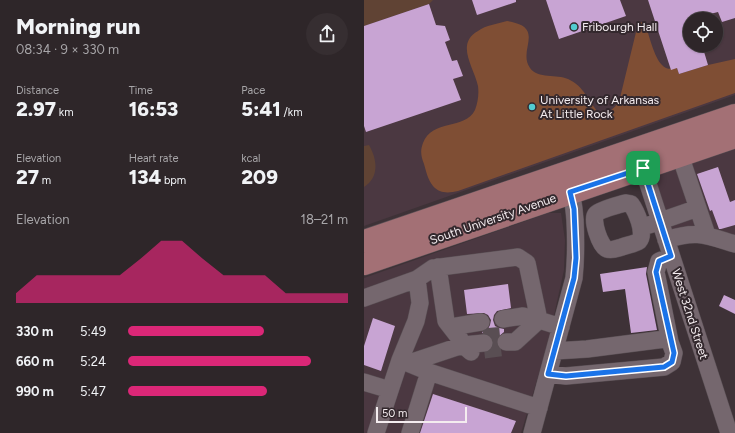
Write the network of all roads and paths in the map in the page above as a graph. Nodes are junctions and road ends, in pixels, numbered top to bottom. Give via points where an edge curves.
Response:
1 (735, 115) edge
2 (735, 137) edge
3 (680, 155) junction
4 (640, 158) junction
5 (570, 192) junction
6 (698, 208) junction
7 (660, 222) junction
8 (640, 228) junction
9 (598, 234) junction
10 (707, 235) junction
11 (364, 241) edge
12 (576, 241) junction
13 (735, 244) edge
14 (668, 248) junction
15 (364, 264) edge
16 (438, 267) junction
17 (417, 279) junction
18 (364, 298) edge
19 (539, 320) junction
20 (561, 327) junction
21 (458, 336) junction
22 (670, 342) junction
23 (554, 351) junction
24 (404, 362) junction
25 (429, 372) junction
26 (548, 374) junction
27 (364, 382) edge
28 (390, 390) junction
29 (539, 408) junction
30 (726, 432) edge
31 (376, 433) edge
32 (410, 433) edge
33 (532, 433) edge

1 - 4 main road, South University Avenue
2 - 3 main road, South University Avenue
3 - 4 main road, South University Avenue
3 - 6 street
4 - 5 main road, South University Avenue
4 - 7 street, West 32nd Street
4 - 11 main road, South University Avenue
5 - 12 street
5 - 15 main road, South University Avenue
6 - 7 street
6 - 10 street
7 - 8 street
7 - 14 street, West 32nd Street
8 - 9 street via 640,240 611,250 602,246
8 - 9 street via 635,210 631,204 625,203 596,213 594,218
9 - 12 street
10 - 13 street
10 - 14 street via 682,235
12 - 20 street via 574,278
14 - 22 street via 659,261 656,272
14 - 30 street, West 32nd Street
16 - 17 street
16 - 19 street via 518,257 527,262
16 - 21 street via 446,321
17 - 18 street
17 - 24 street via 420,304
19 - 19 street via 523,316 509,335
19 - 20 street
20 - 23 street
21 - 21 street via 483,336 471,352
21 - 24 street
22 - 23 street via 665,339
22 - 26 street via 674,353 672,362 664,367 566,376
23 - 26 street
24 - 25 street
24 - 28 street
25 - 29 street
25 - 32 street
26 - 29 street
27 - 28 street
28 - 31 street
29 - 33 street

